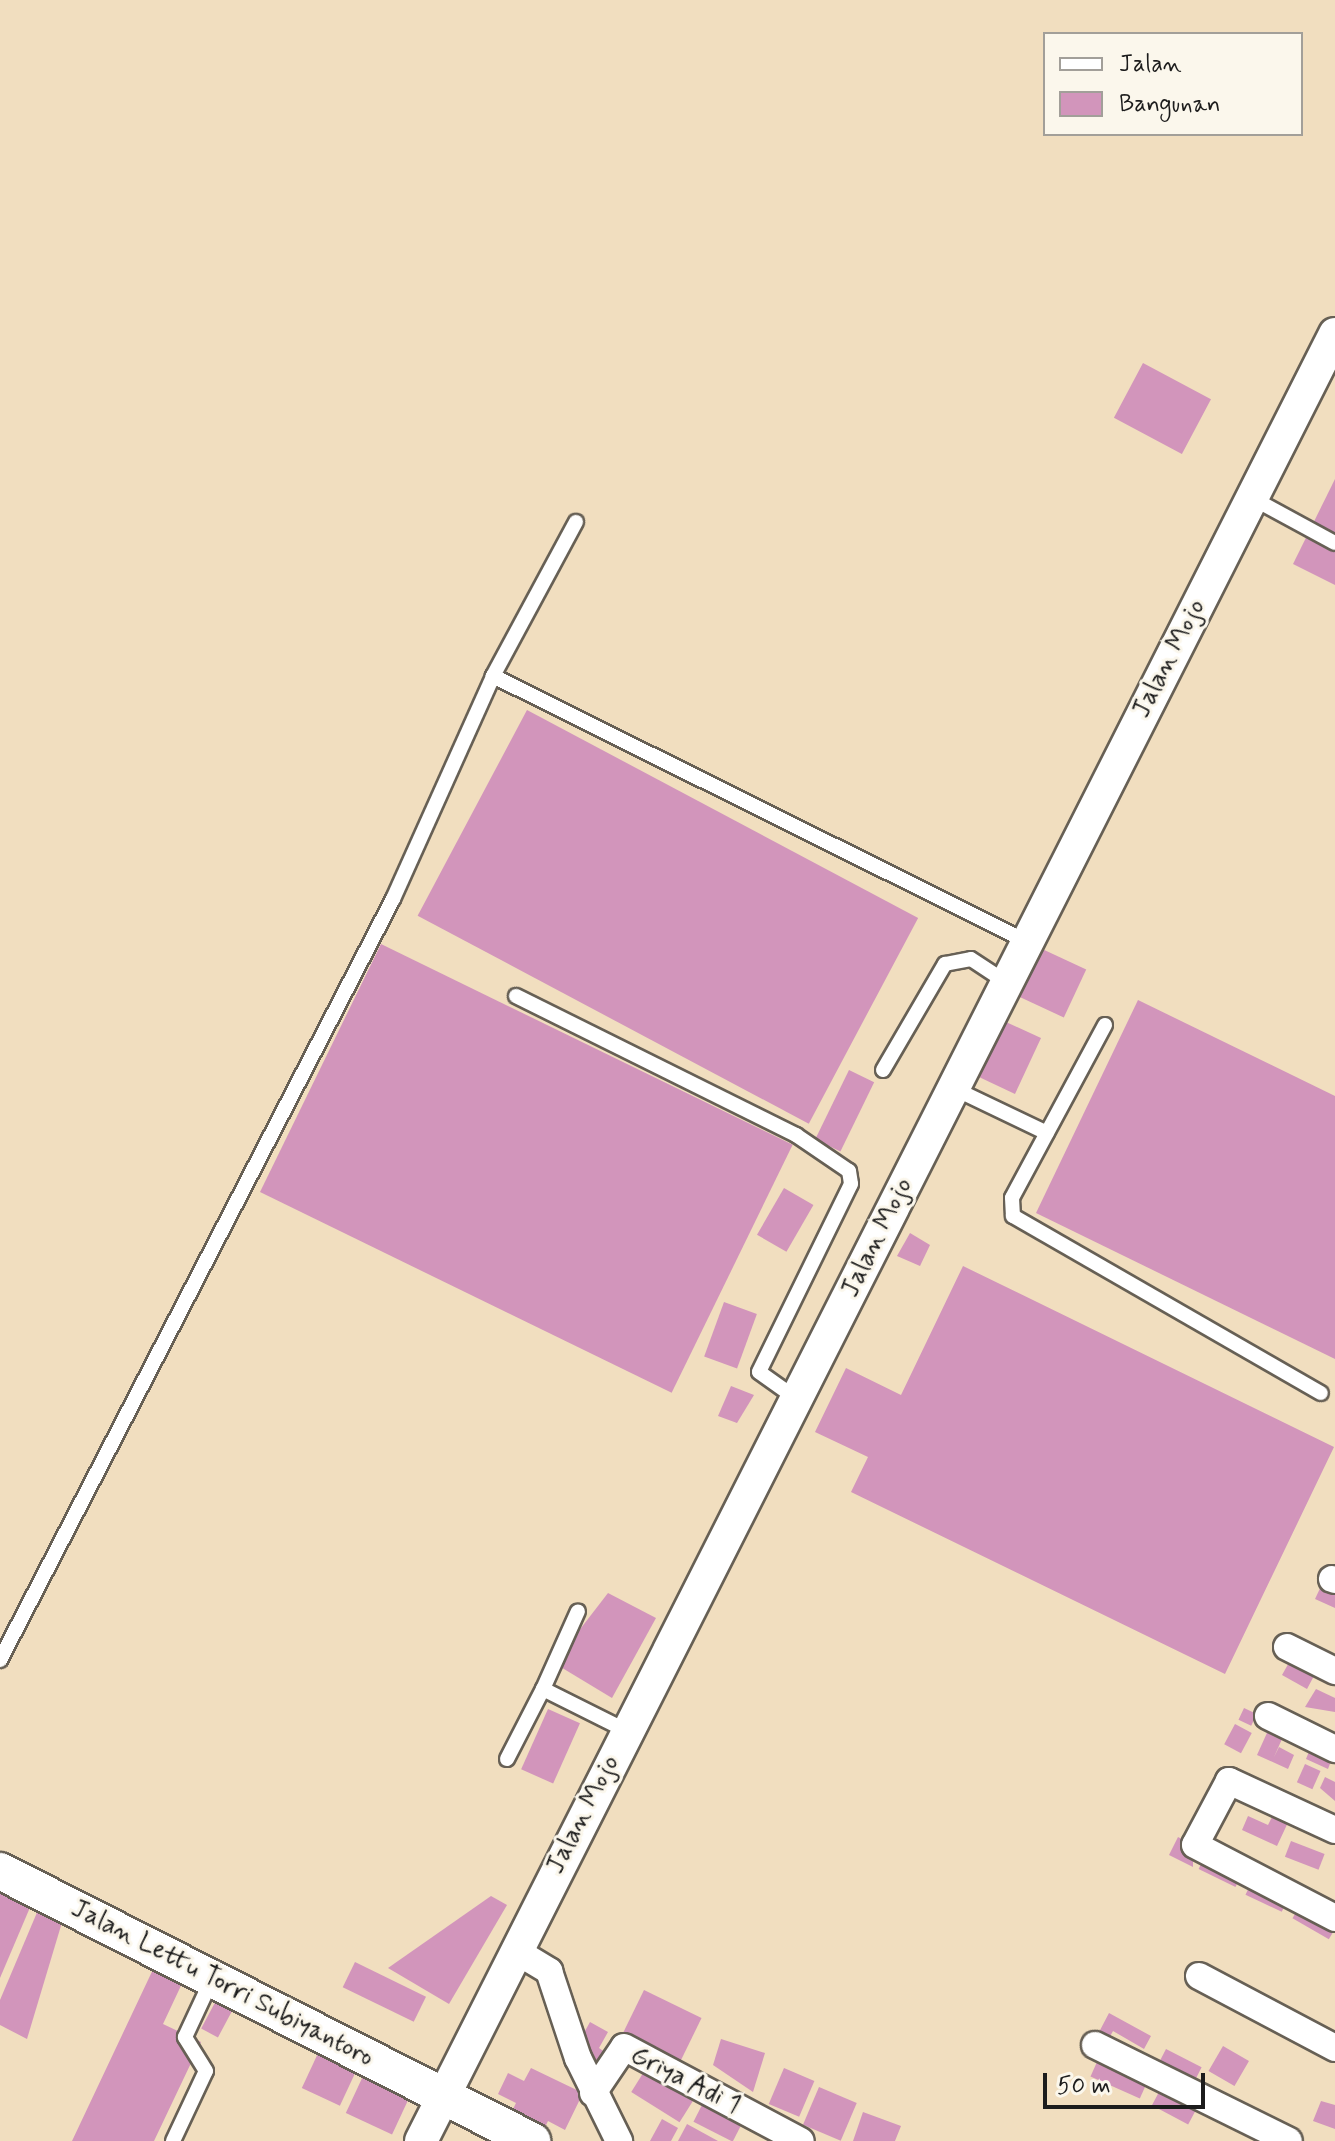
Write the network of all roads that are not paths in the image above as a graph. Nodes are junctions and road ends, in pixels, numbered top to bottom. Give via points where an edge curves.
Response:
1 (1335, 334) edge
2 (1252, 498) junction
3 (576, 522) dead end
4 (1335, 543) edge
5 (493, 676) junction
6 (1026, 941) junction
7 (1006, 982) junction
8 (516, 996) dead end
9 (1105, 1025) dead end
10 (883, 1070) dead end
11 (952, 1088) junction
12 (1047, 1133) junction
13 (1321, 1393) dead end
14 (798, 1399) junction
15 (578, 1611) dead end
16 (1287, 1647) dead end
17 (0, 1660) edge
18 (1335, 1671) edge
19 (543, 1689) junction
20 (1268, 1716) dead end
21 (627, 1731) junction
22 (1335, 1749) edge
23 (507, 1759) dead end
24 (1335, 1830) edge
25 (0, 1871) edge
26 (1335, 1918) edge
27 (526, 1955) junction
28 (1199, 1976) dead end
29 (212, 1979) junction
30 (1095, 2045) dead end
31 (1335, 2048) edge
32 (593, 2093) junction
33 (443, 2097) junction
34 (173, 2141) edge
35 (421, 2141) edge
36 (532, 2141) edge
37 (619, 2141) edge
38 (801, 2141) edge
39 (1289, 2141) edge

1 - 2 street, Jalan Mojo
2 - 4 lane
2 - 6 street, Jalan Mojo
3 - 5 lane
5 - 6 lane
5 - 17 lane via 393,899
6 - 7 street, Jalan Mojo
7 - 10 lane via 971,959 945,964
7 - 11 street, Jalan Mojo
8 - 14 lane via 796,1135 849,1171 851,1184 759,1372
9 - 12 lane
11 - 12 lane
11 - 14 street, Jalan Mojo
12 - 13 lane via 1012,1198 1020,1226
14 - 21 street, Jalan Mojo
15 - 19 lane
16 - 18 street
19 - 21 lane
19 - 23 lane
20 - 22 street
21 - 27 street, Jalan Mojo
24 - 26 street via 1229,1781 1195,1845
25 - 29 main road, Jalan Lettu Torri Subiyantoro
27 - 32 street via 549,1971
27 - 33 street, Jalan Mojo
28 - 31 street
29 - 33 main road, Jalan Lettu Torri Subiyantoro
29 - 34 lane via 185,2037 206,2071
30 - 39 street
32 - 37 street
32 - 38 street, Griya Adi 1 via 624,2047
33 - 35 street, Jalan Mojo
33 - 36 main road, Jalan Lettu Torri Subiyantoro

